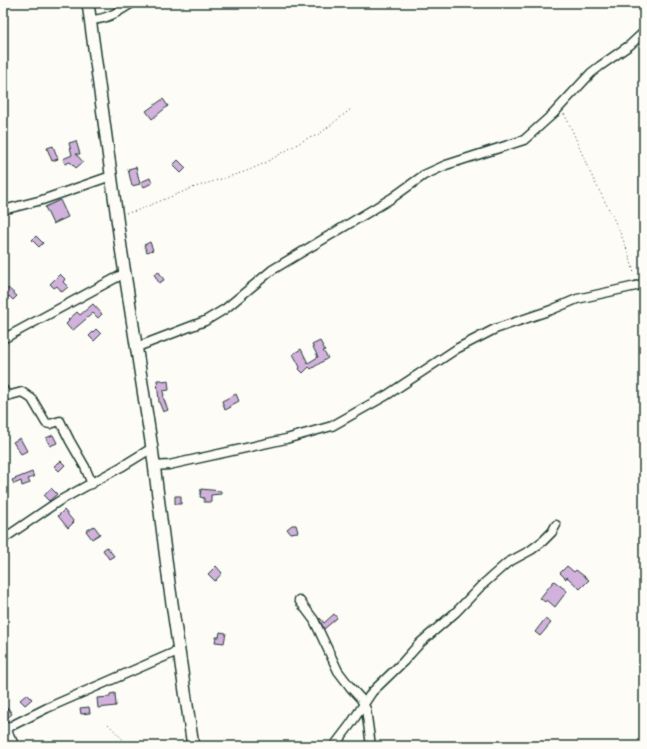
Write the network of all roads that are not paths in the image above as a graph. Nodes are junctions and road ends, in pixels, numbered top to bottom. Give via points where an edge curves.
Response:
1 (88, 3) edge
2 (132, 3) edge
3 (92, 20) junction
4 (644, 32) edge
5 (111, 176) junction
6 (3, 210) edge
7 (125, 273) junction
8 (640, 285) edge
9 (3, 339) edge
10 (137, 347) junction
11 (3, 389) edge
12 (152, 448) junction
13 (154, 466) junction
14 (92, 484) junction
15 (556, 525) dead end
16 (3, 538) edge
17 (299, 600) dead end
18 (180, 650) junction
19 (364, 704) junction
20 (4, 728) edge
21 (15, 746) edge
22 (193, 746) edge
23 (334, 746) edge
24 (371, 746) edge

1 - 3 main road
2 - 3 street via 107,18
3 - 5 main road
4 - 10 street via 591,73 524,140 446,165 424,175 373,210 272,270 237,300 205,321
5 - 6 street via 42,200
5 - 7 main road
7 - 9 street
7 - 10 main road
8 - 13 street via 577,299 495,329 470,341 387,395 332,426 286,439
10 - 12 main road
11 - 14 street via 7,396 22,392 29,396 46,423 60,421
12 - 13 main road
12 - 14 street
13 - 18 main road
14 - 16 street via 59,501
15 - 19 street via 543,541 507,562 481,586 420,643 372,692
17 - 19 street via 314,620 338,671
18 - 20 street
18 - 22 main road
19 - 23 street
19 - 24 street
20 - 21 street

